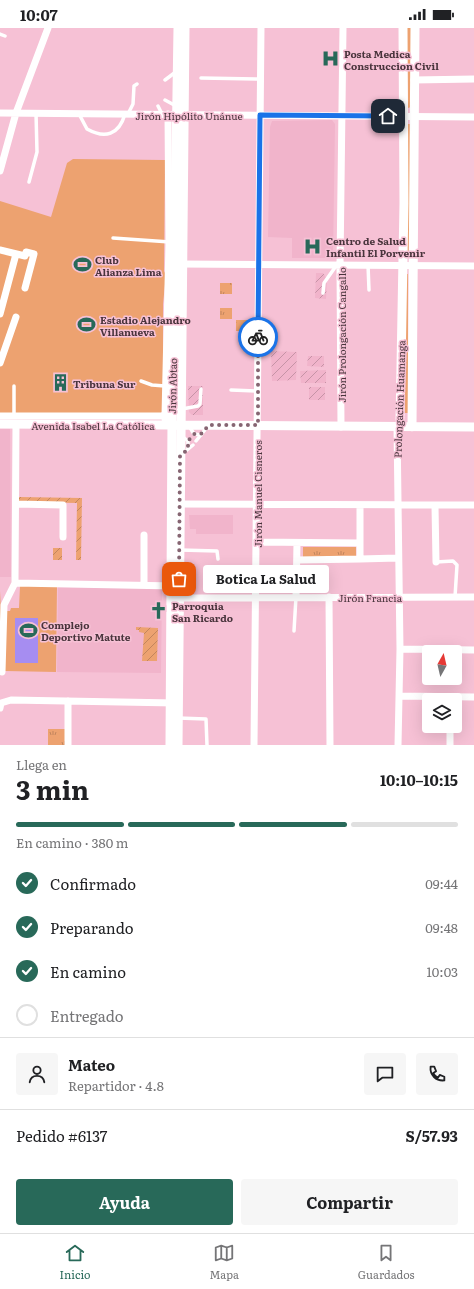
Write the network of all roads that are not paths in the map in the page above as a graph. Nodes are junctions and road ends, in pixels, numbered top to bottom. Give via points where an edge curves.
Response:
1 (48, 28) edge
2 (178, 28) edge
3 (185, 28) edge
4 (261, 28) edge
5 (344, 28) edge
6 (403, 28) edge
7 (415, 28) edge
8 (0, 34) edge
9 (5, 36) dead end
10 (177, 70) junction
11 (201, 78) dead end
12 (261, 79) junction
13 (474, 79) edge
14 (165, 80) dead end
15 (414, 80) junction
16 (137, 84) dead end
17 (165, 100) dead end
18 (158, 106) dead end
19 (0, 113) edge
20 (16, 113) junction
21 (36, 113) junction
22 (173, 113) junction
23 (79, 114) junction
24 (126, 114) junction
25 (260, 115) junction
26 (343, 116) junction
27 (403, 116) junction
28 (414, 116) junction
29 (474, 117) edge
30 (0, 172) edge
31 (29, 182) dead end
32 (114, 238) dead end
33 (172, 242) junction
34 (0, 250) edge
35 (16, 254) junction
36 (178, 264) junction
37 (259, 264) junction
38 (339, 265) junction
39 (368, 265) junction
40 (403, 265) junction
41 (414, 266) junction
42 (474, 266) edge
43 (25, 288) dead end
44 (369, 290) dead end
45 (323, 293) dead end
46 (0, 314) edge
47 (16, 317) dead end
48 (0, 363) edge
49 (141, 381) dead end
50 (14, 386) dead end
51 (169, 386) junction
52 (200, 389) dead end
53 (230, 390) dead end
54 (258, 391) junction
55 (181, 409) junction
56 (0, 417) edge
57 (14, 419) junction
58 (258, 423) junction
59 (474, 423) edge
60 (0, 424) edge
61 (341, 424) junction
62 (398, 424) junction
63 (177, 425) junction
64 (209, 425) junction
65 (412, 425) junction
66 (474, 427) edge
67 (194, 434) junction
68 (201, 434) junction
69 (196, 441) dead end
70 (193, 445) dead end
71 (188, 449) junction
72 (180, 456) junction
73 (16, 504) junction
74 (176, 504) junction
75 (257, 505) junction
76 (474, 505) edge
77 (360, 506) junction
78 (397, 506) junction
79 (435, 506) junction
80 (144, 535) dead end
81 (63, 537) dead end
82 (256, 542) junction
83 (297, 543) junction
84 (360, 543) junction
85 (180, 550) junction
86 (398, 558) junction
87 (218, 559) dead end
88 (360, 559) junction
89 (297, 560) junction
90 (436, 562) joint
91 (15, 583) junction
92 (144, 585) junction
93 (175, 586) junction
94 (256, 597) junction
95 (296, 597) junction
96 (330, 597) junction
97 (399, 597) junction
98 (455, 597) junction
99 (474, 597) edge
100 (175, 598) junction
101 (294, 631) dead end
102 (400, 649) junction
103 (474, 650) edge
104 (2, 672) dead end
105 (400, 696) junction
106 (474, 696) edge
107 (422, 697) edge
108 (462, 697) edge
109 (68, 701) junction
110 (174, 702) junction
111 (0, 708) edge
112 (178, 718) junction
113 (450, 733) edge
114 (68, 745) edge
115 (170, 745) edge
116 (178, 745) edge
117 (207, 745) edge
118 (254, 745) edge
119 (330, 745) edge
120 (398, 745) edge
121 (450, 745) edge

1 - 20 street
2 - 10 street, Jirón Abtao
3 - 22 street, Jirón Abtao
4 - 12 street, Jirón Manuel Cisneros
5 - 26 street, Jirón Prolongación Cangallo
6 - 27 street, Prolongación Huamanga
7 - 15 street, Prolongación Huamanga
8 - 9 lane
10 - 14 lane
10 - 22 street, Jirón Abtao
11 - 12 lane
12 - 25 street, Jirón Manuel Cisneros
13 - 15 street
15 - 28 street, Prolongación Huamanga
16 - 24 lane via 134,86 135,99
17 - 22 lane
18 - 22 lane
19 - 20 street, Jirón Hipólito Unánue
20 - 21 street, Jirón Hipólito Unánue
20 - 30 street
21 - 23 street, Jirón Hipólito Unánue
21 - 31 lane via 37,152
22 - 24 street, Jirón Hipólito Unánue
22 - 25 street, Jirón Hipólito Unánue
22 - 33 street, Jirón Abtao
22 - 36 street, Jirón Abtao
23 - 24 street, Jirón Hipólito Unánue
23 - 24 lane via 87,129 104,134 117,130
25 - 26 street, Jirón Hipólito Unánue
25 - 37 street, Jirón Manuel Cisneros
26 - 27 street, Jirón Hipólito Unánue
26 - 38 street, Jirón Prolongación Cangallo
27 - 28 street, Jirón Hipólito Unánue
27 - 40 street, Prolongación Huamanga
28 - 29 street, Jirón Hipólito Unánue
28 - 41 street, Prolongación Huamanga
32 - 33 lane
33 - 36 street, Jirón Abtao
33 - 51 street
34 - 35 street
35 - 43 street via 34,254
35 - 46 street
36 - 37 street
36 - 51 street, Jirón Abtao
36 - 55 street, Jirón Abtao
37 - 38 street
37 - 54 street, Jirón Manuel Cisneros
38 - 39 street
38 - 45 lane via 324,283
38 - 61 street, Jirón Prolongación Cangallo
39 - 40 street
39 - 44 lane
40 - 41 street
40 - 62 street, Prolongación Huamanga
41 - 42 street
41 - 65 street, Prolongación Huamanga
47 - 48 street
49 - 51 lane via 152,385
50 - 57 lane
51 - 63 street, Jirón Abtao
52 - 55 lane via 200,404
53 - 54 lane
54 - 58 street, Jirón Manuel Cisneros
55 - 63 street, Jirón Abtao
56 - 57 street, Avenida Isabel La Católica
57 - 60 street, Avenida Isabel La Católica
57 - 63 street, Avenida Isabel La Católica
57 - 73 street
58 - 61 street, Avenida Isabel La Católica
58 - 63 street, Avenida Isabel La Católica
58 - 64 street, Avenida Isabel La Católica
58 - 75 street, Jirón Manuel Cisneros
59 - 65 street, Avenida Isabel La Católica
61 - 62 street, Avenida Isabel La Católica
62 - 65 street, Avenida Isabel La Católica
62 - 78 street, Prolongación Huamanga
63 - 64 street, Avenida Isabel La Católica
63 - 67 lane
63 - 67 lane
63 - 71 lane
63 - 72 street, Jirón Abtao
63 - 74 street, Jirón Abtao
64 - 68 lane
65 - 66 street, Avenida Isabel La Católica
67 - 68 lane
68 - 69 lane
70 - 71 lane
71 - 72 lane
72 - 74 street, Jirón Abtao
73 - 81 street via 63,505
73 - 91 street
74 - 75 street
74 - 85 street, Jirón Abtao
74 - 93 street, Jirón Abtao
75 - 77 street
75 - 82 street, Jirón Manuel Cisneros
76 - 79 street
77 - 78 street
77 - 84 street
78 - 79 street
78 - 86 street, Prolongación Huamanga
79 - 90 street
80 - 92 street
82 - 83 street
82 - 94 street, Jirón Manuel Cisneros
83 - 84 street
83 - 89 street
84 - 88 street
85 - 87 lane via 217,551
85 - 93 street, Jirón Abtao
86 - 88 street
86 - 97 street, Prolongación Huamanga
88 - 89 street
89 - 95 street
90 - 98 lane via 453,561 457,565
91 - 92 street
91 - 104 street via 4,605
92 - 93 street
93 - 100 street, Jirón Abtao
94 - 95 street, Jirón Francia
94 - 100 street, Jirón Francia
94 - 118 street, Jirón Manuel Cisneros
95 - 96 street, Jirón Francia
95 - 101 lane
96 - 97 street, Jirón Francia
96 - 119 street
97 - 98 street, Jirón Francia
97 - 102 street, Prolongación Huamanga
98 - 99 street, Jirón Francia
100 - 110 street, Jirón Abtao
102 - 103 street
102 - 105 street, Prolongación Huamanga
105 - 107 street
105 - 120 street, Prolongación Huamanga
106 - 108 street
109 - 110 street
109 - 111 street via 11,700 1,703
109 - 114 street
110 - 112 street, Jirón Abtao
110 - 115 street, Jirón Abtao
112 - 116 street, Jirón Abtao
112 - 117 lane via 206,719
113 - 121 street

